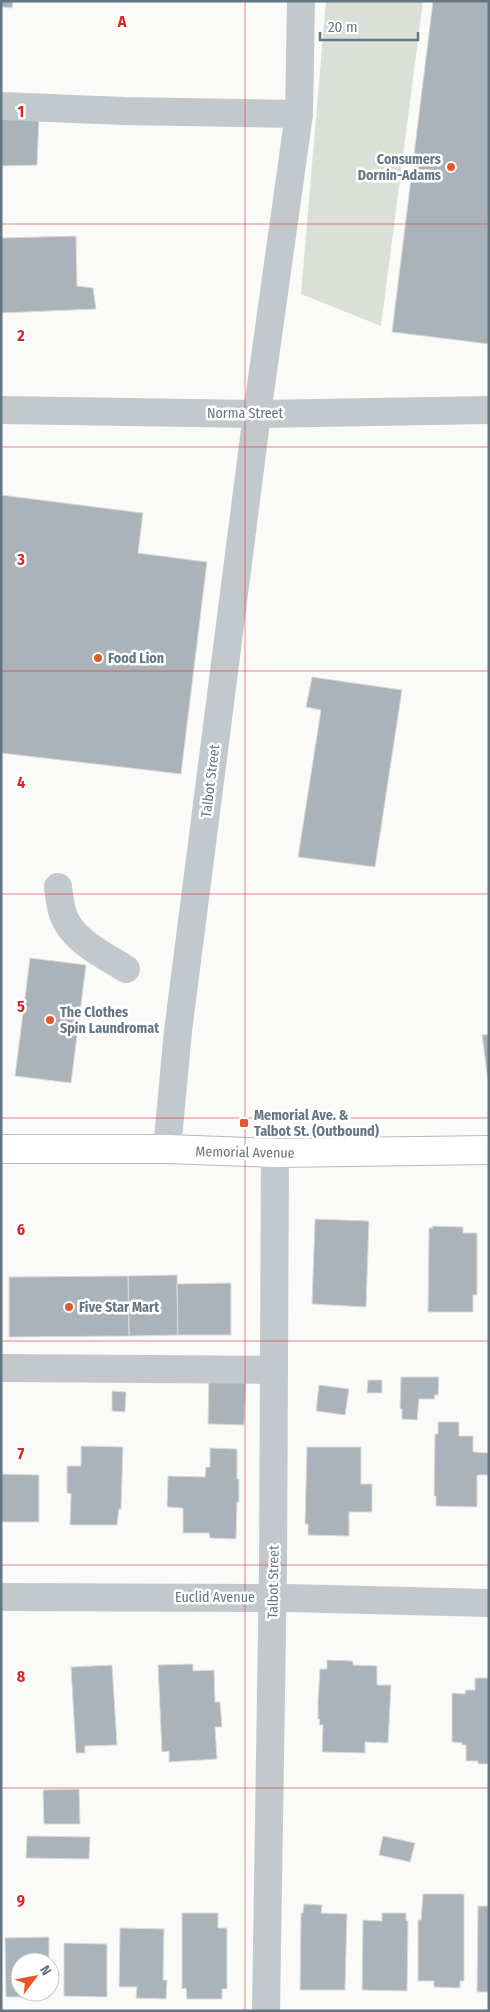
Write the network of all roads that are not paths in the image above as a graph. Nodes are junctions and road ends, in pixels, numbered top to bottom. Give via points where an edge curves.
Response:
1 (301, 1) edge
2 (1, 106) edge
3 (300, 114) junction
4 (1, 410) edge
5 (489, 410) edge
6 (257, 414) junction
7 (58, 887) dead end
8 (126, 969) dead end
9 (1, 1149) edge
10 (167, 1149) junction
11 (489, 1150) edge
12 (275, 1153) junction
13 (1, 1368) edge
14 (274, 1370) junction
15 (1, 1597) edge
16 (273, 1598) junction
17 (489, 1603) edge
18 (266, 2011) edge

1 - 3 street, Talbot Street
2 - 3 street
3 - 6 street, Talbot Street
4 - 6 street, Norma Street
5 - 6 street, Norma Street
6 - 10 street, Talbot Street via 178,1031
7 - 8 street via 63,915 73,932 90,947
9 - 10 main road, Memorial Avenue
10 - 12 main road, Memorial Avenue
11 - 12 main road, Memorial Avenue
12 - 14 street, Talbot Street
13 - 14 street
14 - 16 street, Talbot Street
15 - 16 street, Euclid Avenue
16 - 17 street, Euclid Avenue
16 - 18 street, Talbot Street

